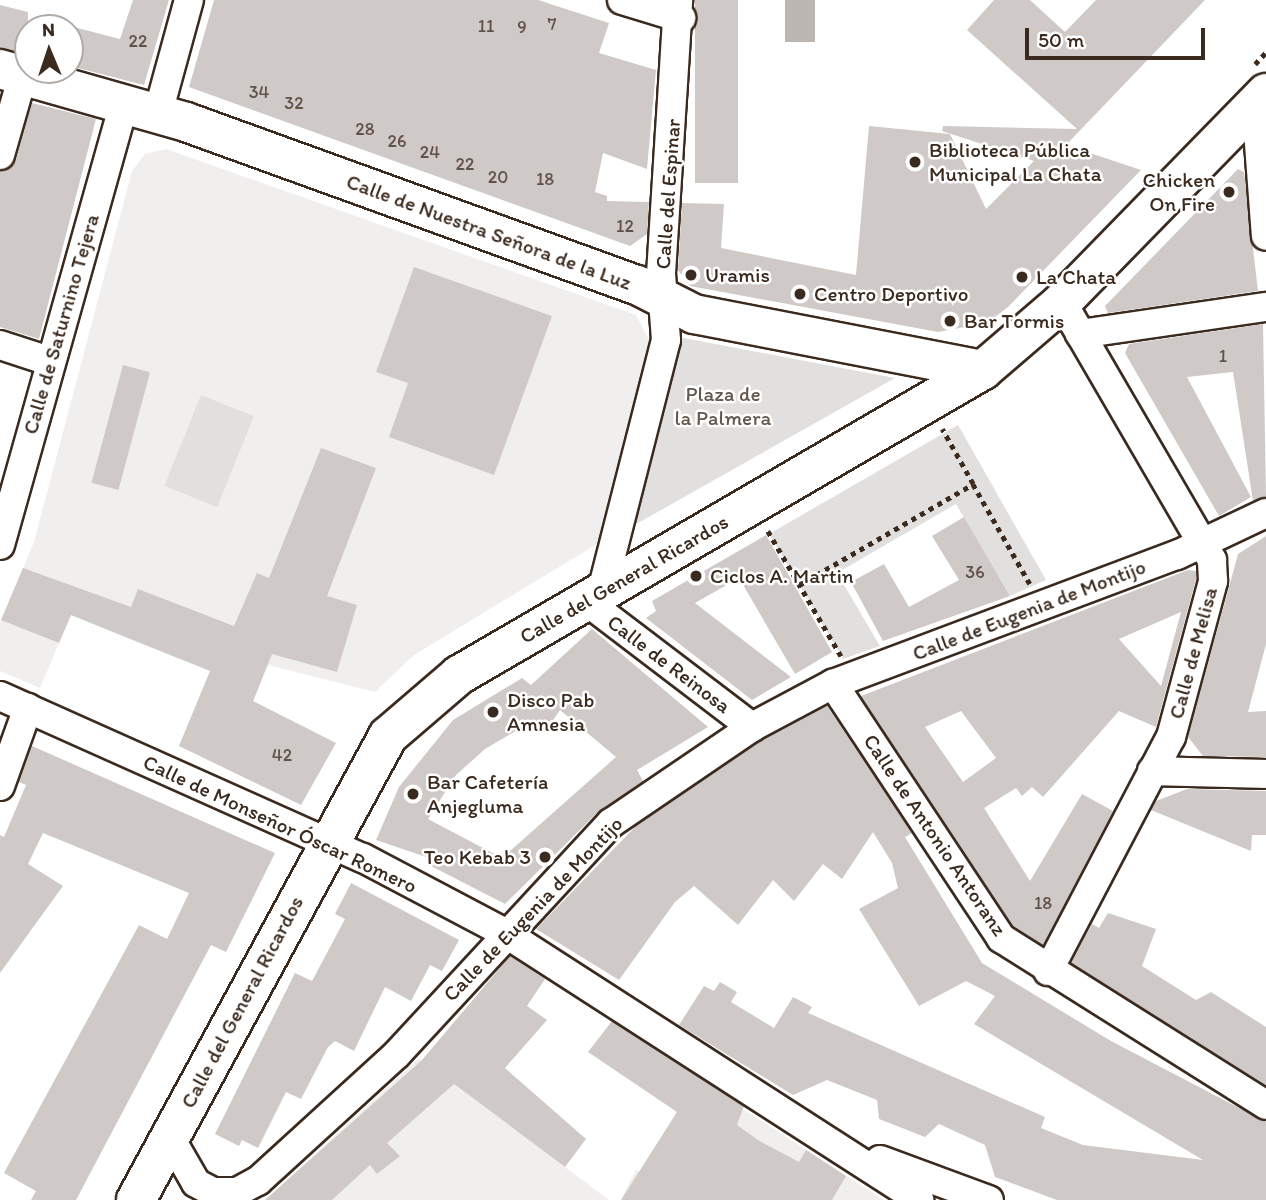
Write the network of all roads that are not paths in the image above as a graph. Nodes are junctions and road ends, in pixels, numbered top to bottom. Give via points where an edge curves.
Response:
1 (189, 0) edge
2 (621, 0) edge
3 (679, 9) edge
4 (11, 72) edge
5 (1261, 98) edge
6 (141, 108) junction
7 (0, 155) edge
8 (1266, 236) edge
9 (666, 303) junction
10 (1266, 307) edge
11 (1071, 318) junction
12 (0, 345) edge
13 (49, 361) junction
14 (983, 370) junction
15 (1266, 513) edge
16 (0, 545) edge
17 (1202, 545) junction
18 (594, 595) junction
19 (839, 673) junction
20 (0, 696) edge
21 (27, 708) junction
22 (752, 727) junction
23 (1152, 771) junction
24 (1266, 774) edge
25 (0, 786) edge
26 (326, 845) junction
27 (505, 933) junction
28 (1048, 971) junction
29 (1266, 1105) edge
30 (169, 1136) junction
31 (838, 1145) junction
32 (136, 1200) edge
33 (920, 1200) edge
34 (989, 1200) edge

1 - 6 street, Calle de Saturnino Tejera
2 - 3 street
3 - 9 street, Calle del Espinar via 662,274
4 - 6 main road, Calle de Nuestra Señora de la Luz
4 - 7 street
5 - 8 street
5 - 11 main road, Calle del General Ricardos
6 - 9 main road, Calle de Nuestra Señora de la Luz via 637,285
6 - 13 street, Calle de Saturnino Tejera
9 - 14 main road, Calle de Nuestra Señora de la Luz via 694,314
9 - 18 street, Calle del Espinar via 666,340
10 - 11 street
11 - 14 main road, Calle del General Ricardos
11 - 17 street, Calle de Melisa
12 - 13 street
13 - 16 street, Calle de Saturnino Tejera
14 - 18 main road, Calle del General Ricardos
15 - 17 street, Calle de Eugenia de Montijo
17 - 19 street, Calle de Eugenia de Montijo
17 - 23 street, Calle de Melisa via 1212,560 1213,581 1171,737
18 - 22 street, Calle de Reinosa
18 - 26 main road, Calle del General Ricardos via 460,675 388,736
19 - 22 street, Calle de Eugenia de Montijo
19 - 28 street, Calle de Antonio Antoranz via 1001,938
20 - 21 street, Calle de Monseñor Óscar Romero
21 - 25 street
21 - 26 street, Calle de Monseñor Óscar Romero
22 - 27 street, Calle de Eugenia de Montijo via 611,823
23 - 24 street
23 - 28 street, Calle de Melisa
26 - 27 street, Calle de Monseñor Óscar Romero via 363,858
26 - 30 main road, Calle del General Ricardos
27 - 30 street, Calle de Eugenia de Montijo via 397,1055 258,1181 237,1192 213,1192 196,1183
27 - 31 street, Calle de Monseñor Óscar Romero
28 - 29 street, Calle de Antonio Antoranz
30 - 32 main road, Calle del General Ricardos
31 - 33 street, Calle de Monseñor Óscar Romero
31 - 34 street, Calle de Monseñor Óscar Romero

